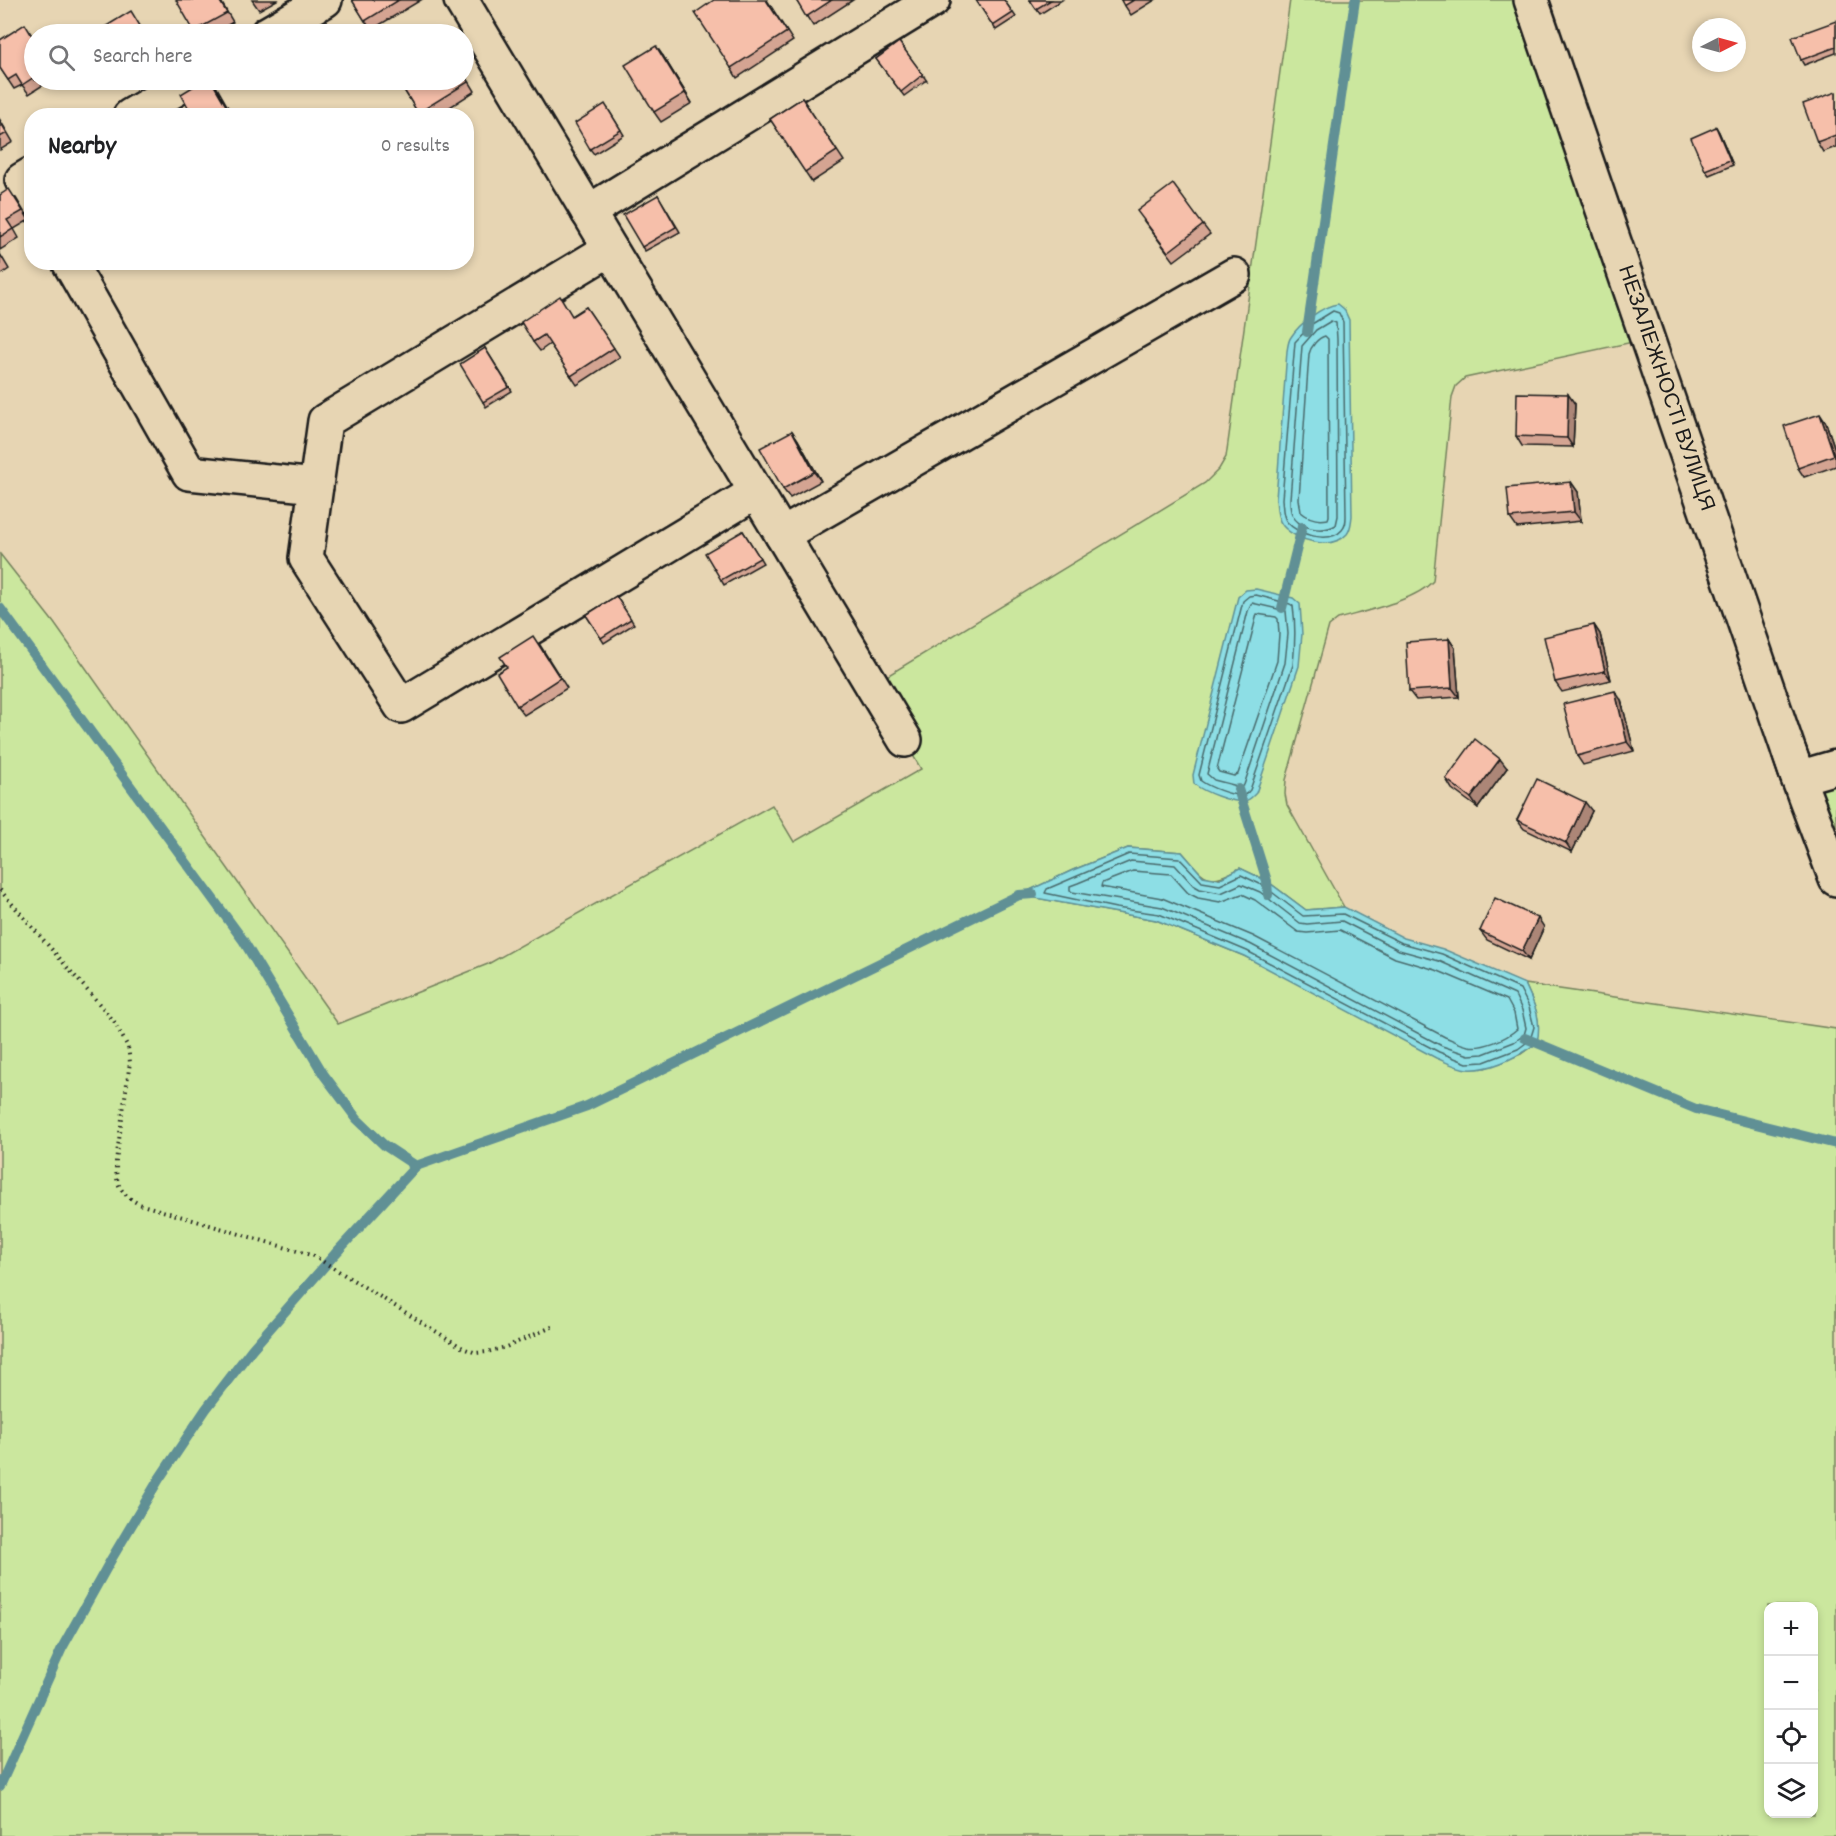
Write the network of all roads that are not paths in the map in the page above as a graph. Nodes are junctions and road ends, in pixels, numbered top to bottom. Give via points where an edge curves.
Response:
1 (325, 0) edge
2 (461, 0) edge
3 (933, 0) edge
4 (1531, 0) edge
5 (284, 24) edge
6 (174, 90) edge
7 (144, 108) edge
8 (588, 212) junction
9 (610, 249) junction
10 (74, 270) edge
11 (1234, 275) dead end
12 (316, 486) junction
13 (756, 492) junction
14 (782, 535) junction
15 (905, 740) dead end
16 (1836, 767) edge
17 (1798, 778) junction
18 (1836, 879) edge

1 - 5 street
2 - 8 street
3 - 8 street
4 - 17 street, НЕЗАЛЕЖНОСТІ ВУЛИЦЯ
6 - 7 street
8 - 9 street
9 - 12 street via 325,421
9 - 13 street
10 - 12 street via 189,472
11 - 14 street
12 - 13 street via 306,558 401,706
13 - 14 street
14 - 15 street
16 - 17 street
17 - 18 street, НЕЗАЛЕЖНОСТІ ВУЛИЦЯ

